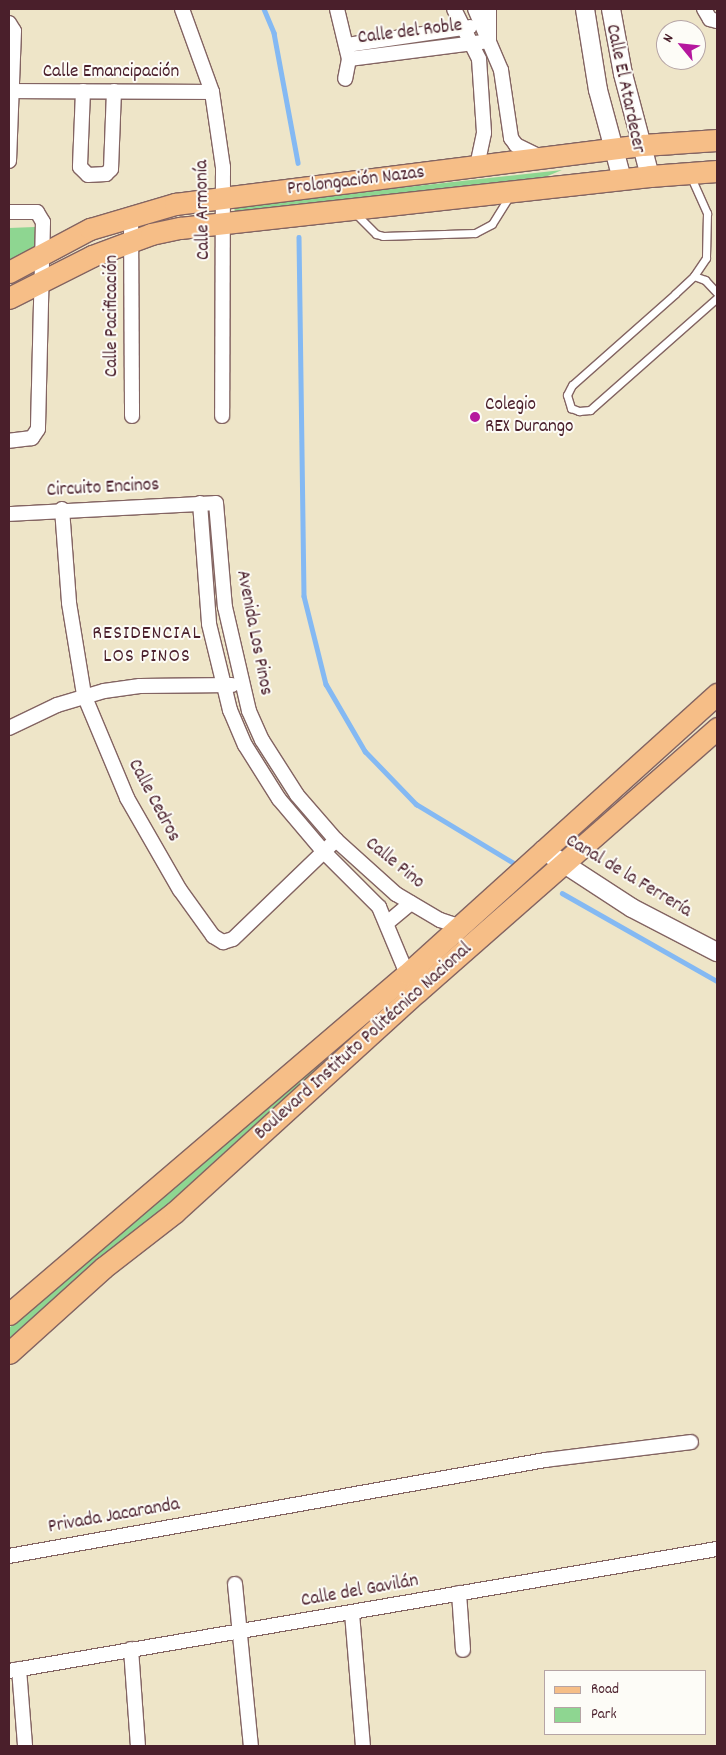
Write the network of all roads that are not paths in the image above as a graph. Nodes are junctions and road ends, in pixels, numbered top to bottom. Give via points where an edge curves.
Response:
1 (182, 9) edge
2 (337, 9) edge
3 (454, 9) edge
4 (475, 9) edge
5 (489, 9) edge
6 (585, 9) edge
7 (611, 9) edge
8 (9, 23) edge
9 (483, 26) junction
10 (462, 28) junction
11 (489, 40) junction
12 (473, 43) junction
13 (347, 45) junction
14 (349, 60) junction
15 (345, 79) dead end
16 (502, 86) junction
17 (483, 88) junction
18 (10, 91) edge
19 (83, 92) junction
20 (114, 92) junction
21 (212, 92) junction
22 (717, 140) edge
23 (643, 145) junction
24 (615, 149) junction
25 (545, 158) junction
26 (9, 161) edge
27 (477, 167) junction
28 (717, 172) edge
29 (689, 173) junction
30 (650, 176) junction
31 (622, 179) junction
32 (510, 194) junction
33 (224, 198) junction
34 (352, 210) junction
35 (9, 212) edge
36 (131, 216) junction
37 (225, 222) junction
38 (717, 233) edge
39 (709, 237) junction
40 (131, 240) junction
41 (43, 252) junction
42 (9, 272) edge
43 (694, 276) junction
44 (41, 279) junction
45 (717, 293) edge
46 (9, 298) edge
47 (717, 298) edge
48 (132, 416) dead end
49 (222, 416) dead end
50 (9, 440) edge
51 (200, 502) junction
52 (62, 509) junction
53 (9, 514) edge
54 (242, 684) junction
55 (223, 685) junction
56 (717, 694) edge
57 (84, 695) junction
58 (9, 728) edge
59 (717, 728) edge
60 (336, 840) junction
61 (544, 850) junction
62 (324, 852) junction
63 (562, 864) junction
64 (376, 878) junction
65 (363, 888) junction
66 (411, 903) junction
67 (387, 923) junction
68 (458, 926) junction
69 (717, 952) edge
70 (407, 974) junction
71 (417, 992) junction
72 (9, 1314) edge
73 (9, 1353) edge
74 (691, 1442) dead end
75 (717, 1549) edge
76 (9, 1556) edge
77 (235, 1584) dead end
78 (459, 1593) junction
79 (352, 1613) junction
80 (241, 1632) junction
81 (132, 1649) junction
82 (463, 1650) dead end
83 (14, 1670) edge
84 (25, 1746) edge
85 (138, 1746) edge
86 (251, 1746) edge
87 (363, 1746) edge

1 - 21 street, Calle Armonía
2 - 13 street, Calle del Roble
3 - 10 street
4 - 9 street
5 - 11 street, Calle del Roble
6 - 24 street, Calle El Atardecer via 598,90
7 - 23 street, Calle El Atardecer via 623,74
8 - 18 street via 14,31
9 - 10 street, Calle del Roble
9 - 11 street
10 - 12 street
10 - 13 street, Calle del Roble
11 - 12 street, Calle del Roble
11 - 16 street via 501,70
12 - 14 street, Calle del Roble
12 - 17 street
13 - 14 street, Calle del Roble
14 - 15 street
16 - 17 street
16 - 25 street via 512,138 527,153
17 - 27 street via 484,133
18 - 19 street, Calle Emancipación
18 - 26 street
19 - 20 street, Calle Emancipación
19 - 20 street via 80,167 88,175 106,174 111,169
20 - 21 street, Calle Emancipación
21 - 33 street, Calle Armonía via 220,128
22 - 23 main road, Prolongación Nazas
23 - 24 main road, Prolongación Nazas
23 - 30 street, Calle El Atardecer
24 - 25 main road, Prolongación Nazas
24 - 31 street, Calle El Atardecer
25 - 27 main road, Prolongación Nazas
27 - 33 main road, Prolongación Nazas
28 - 29 main road, Prolongación Nazas
29 - 30 main road, Prolongación Nazas
29 - 39 lane via 707,213
30 - 31 main road, Prolongación Nazas
31 - 32 main road, Prolongación Nazas
32 - 34 main road, Prolongación Nazas
32 - 34 lane via 492,224 475,233 383,236 376,234
33 - 36 main road, Prolongación Nazas via 175,204
33 - 37 street, Calle Armonía
34 - 37 main road, Prolongación Nazas
35 - 41 street via 33,211 40,215
36 - 40 street, Calle Pacificación
36 - 41 main road, Prolongación Nazas via 90,229
37 - 40 main road, Prolongación Nazas via 180,228
37 - 49 street, Calle Armonía
38 - 39 lane
39 - 43 lane via 706,258
40 - 44 main road, Prolongación Nazas
40 - 48 street, Calle Pacificación
41 - 42 main road, Prolongación Nazas
41 - 44 street
43 - 45 lane via 705,280
43 - 47 lane via 572,385 567,395 572,408 590,410
44 - 46 main road, Prolongación Nazas
44 - 50 street via 38,429 32,438
51 - 52 street, Circuito Encinos
51 - 54 street, Avenida Los Pinos via 216,503 217,506 225,606
51 - 55 street, Avenida Los Pinos via 204,589
52 - 53 street, Circuito Encinos
52 - 57 street, Calle Cedros via 69,603
54 - 55 street
54 - 60 street, Avenida Los Pinos via 248,711 277,765 297,795
55 - 57 street via 140,686
55 - 62 street, Avenida Los Pinos via 230,710 260,771
56 - 61 main road, Boulevard Instituto Politécnico Nacional
57 - 58 street
57 - 62 street, Calle Cedros via 127,798 180,890 217,940 233,939
59 - 63 main road, Boulevard Instituto Politécnico Nacional
60 - 62 street, Calle Cedros
60 - 64 street, Calle Pino
61 - 63 street, Canal de la Ferrería
61 - 68 main road, Boulevard Instituto Politécnico Nacional
62 - 65 street, Calle Pino
63 - 69 street, Canal de la Ferrería via 632,908
63 - 71 main road, Boulevard Instituto Politécnico Nacional
64 - 65 street
64 - 66 street, Calle Pino
65 - 67 street, Calle Pino
66 - 67 street
66 - 68 street, Calle Pino
67 - 70 street, Calle Pino
68 - 70 main road, Boulevard Instituto Politécnico Nacional
70 - 71 main road
70 - 72 main road, Boulevard Instituto Politécnico Nacional
71 - 73 main road, Boulevard Instituto Politécnico Nacional via 175,1212 103,1268
74 - 76 street, Privada Jacaranda via 545,1460
75 - 78 street, Calle del Gavilán
77 - 80 street
78 - 79 street, Calle del Gavilán
78 - 82 street
79 - 80 street, Calle del Gavilán
79 - 87 street
80 - 81 street, Calle del Gavilán
80 - 86 street
81 - 83 street, Calle del Gavilán
81 - 85 street
83 - 84 street

